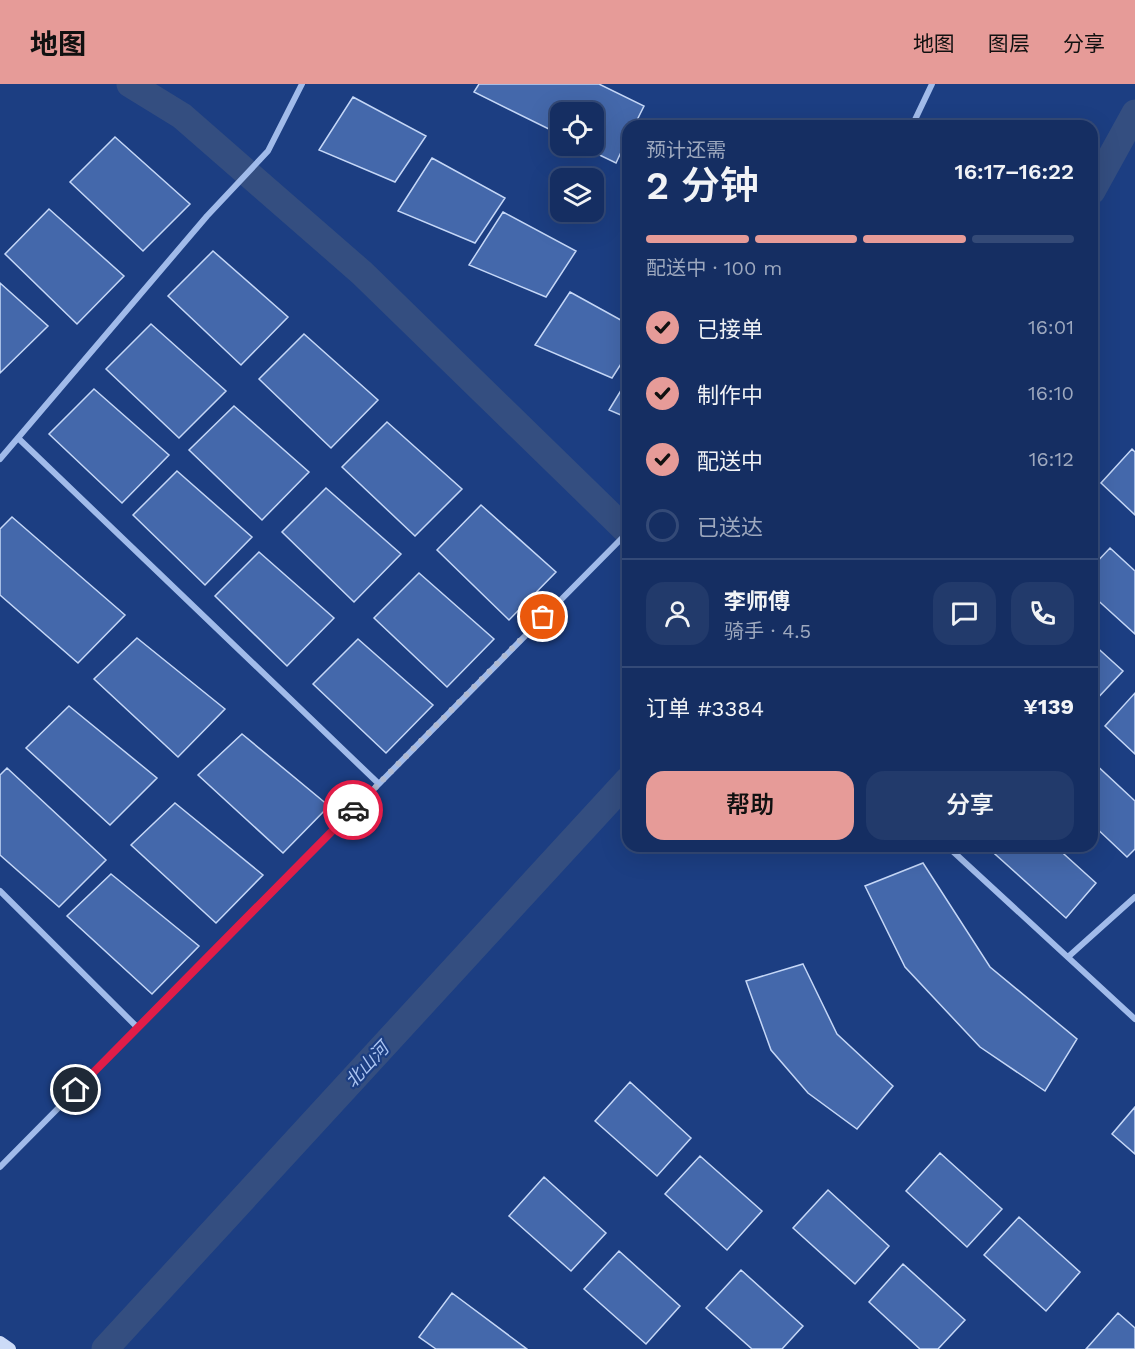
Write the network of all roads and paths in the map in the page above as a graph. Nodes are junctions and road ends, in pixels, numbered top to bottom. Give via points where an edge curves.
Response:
1 (302, 84) edge
2 (932, 84) edge
3 (915, 120) edge
4 (18, 438) junction
5 (0, 459) edge
6 (622, 538) edge
7 (379, 784) junction
8 (954, 852) edge
9 (0, 891) edge
10 (1135, 897) edge
11 (1068, 957) junction
12 (1135, 1018) edge
13 (138, 1028) junction
14 (0, 1167) edge
15 (0, 1342) edge
16 (10, 1349) edge

1 - 4 street via 268,151 207,216
2 - 3 street
4 - 5 street
4 - 7 street
6 - 7 street
7 - 13 street
8 - 11 street
9 - 13 street
10 - 11 street
11 - 12 street
13 - 14 street
15 - 16 street

